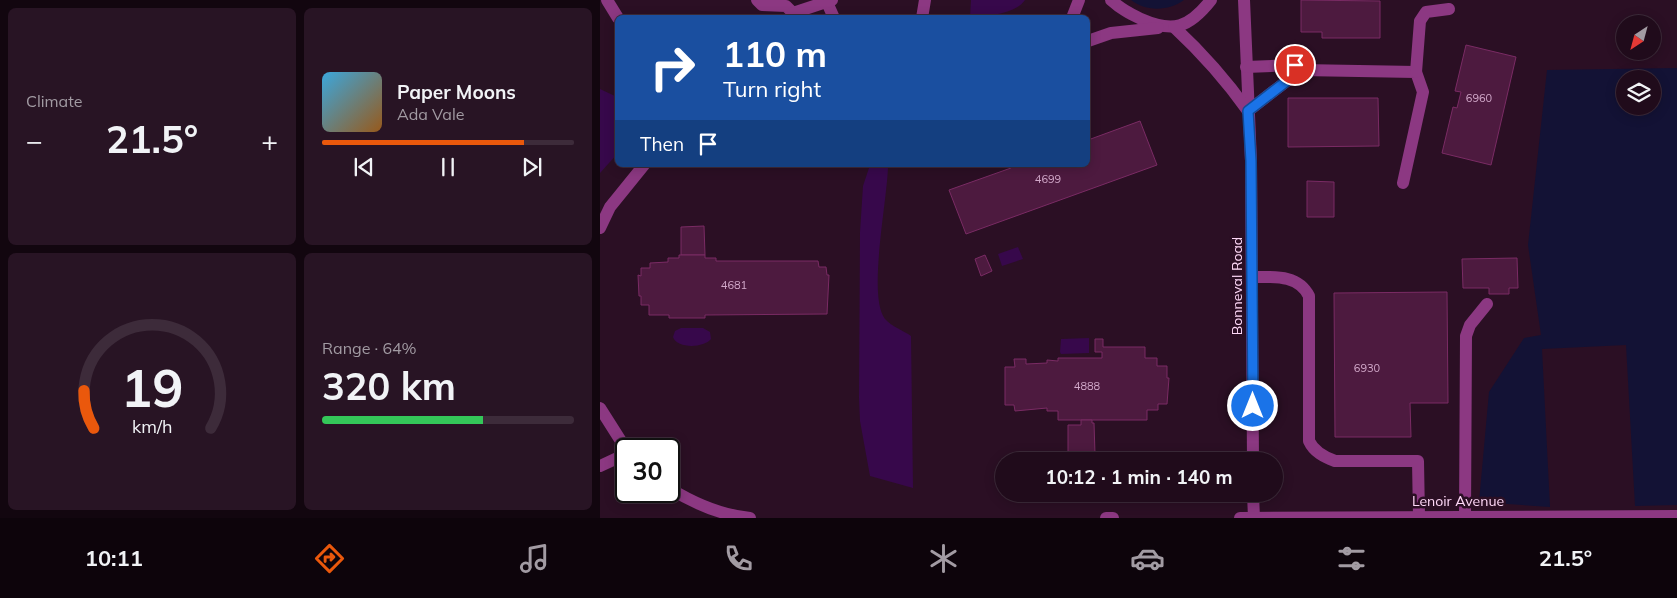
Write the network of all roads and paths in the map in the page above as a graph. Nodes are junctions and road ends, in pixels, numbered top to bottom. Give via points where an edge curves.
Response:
1 (607, 0) edge
2 (757, 0) edge
3 (828, 0) edge
4 (925, 0) edge
5 (1079, 0) edge
6 (1111, 0) edge
7 (1211, 0) edge
8 (1244, 0) edge
9 (1449, 9) dead end
10 (616, 15) edge
11 (794, 15) edge
12 (833, 15) edge
13 (922, 15) edge
14 (1073, 15) edge
15 (1160, 27) junction
16 (1174, 27) junction
17 (1090, 40) edge
18 (1246, 67) junction
19 (1301, 70) junction
20 (1416, 72) junction
21 (1248, 111) junction
22 (642, 167) edge
23 (1403, 183) dead end
24 (600, 228) edge
25 (1252, 277) junction
26 (1487, 304) dead end
27 (600, 408) edge
28 (619, 438) edge
29 (1253, 452) edge
30 (615, 459) edge
31 (600, 466) edge
32 (680, 495) edge
33 (1254, 502) edge
34 (1465, 516) junction
35 (1677, 516) edge
36 (1419, 517) junction
37 (750, 518) edge
38 (1106, 518) edge
39 (1113, 518) edge
40 (1240, 518) edge
41 (1254, 518) edge

1 - 10 street
2 - 11 street via 762,5 786,6
3 - 11 street
3 - 12 street
4 - 13 street
5 - 14 street
6 - 15 street via 1122,10
7 - 16 street via 1190,22
8 - 18 street, Bonneval Road
9 - 20 street via 1426,12 1420,21
15 - 16 street
15 - 17 street via 1111,33
16 - 21 street via 1200,50
18 - 19 street via 1295,65
18 - 21 street, Bonneval Road
19 - 20 street
19 - 21 street
20 - 23 street via 1423,92
21 - 25 street, Bonneval Road
22 - 24 street via 620,193
25 - 29 street, Bonneval Road
25 - 36 street via 1289,278 1301,285 1309,296 1309,441 1312,447 1335,461 1418,461
26 - 34 street via 1470,325 1466,336
27 - 28 street
30 - 31 street
32 - 37 street via 709,509
33 - 41 street
34 - 35 street, Lenoir Avenue
34 - 36 street, Lenoir Avenue
36 - 41 street, Lenoir Avenue
38 - 39 street
40 - 41 street, Lenoir Avenue

